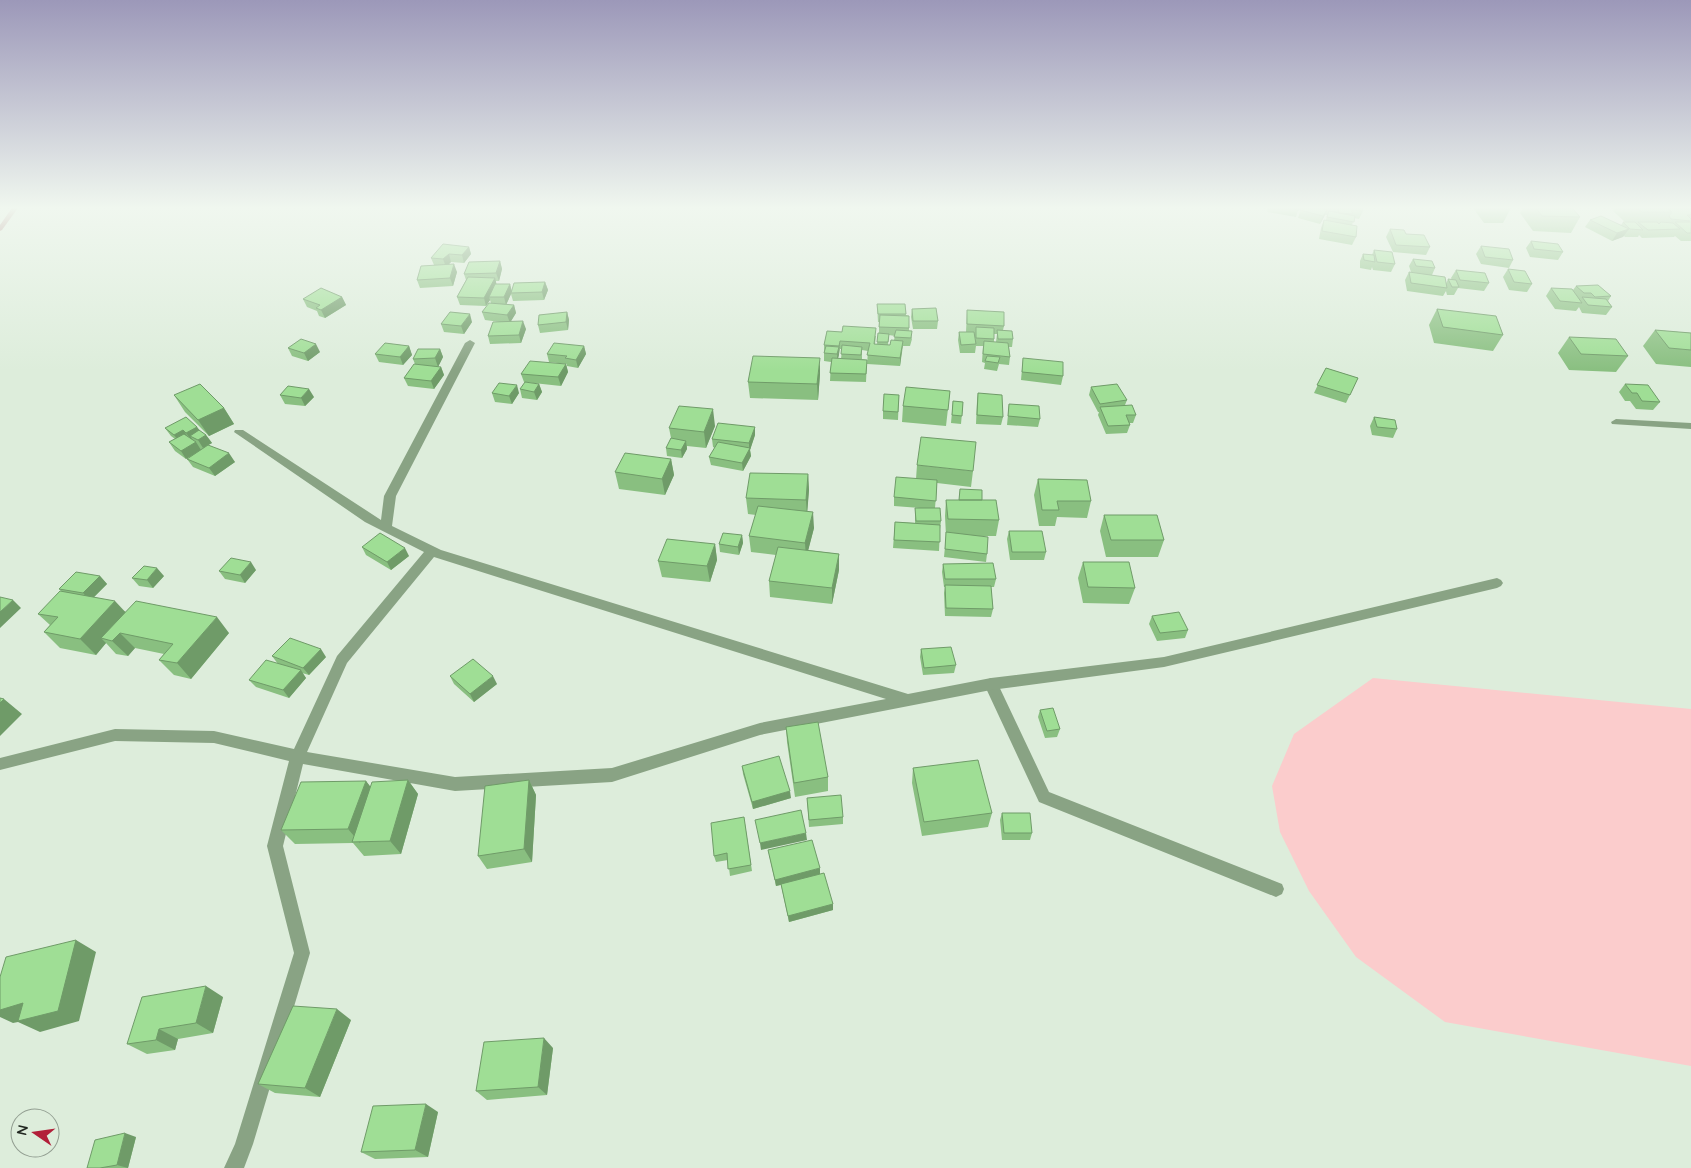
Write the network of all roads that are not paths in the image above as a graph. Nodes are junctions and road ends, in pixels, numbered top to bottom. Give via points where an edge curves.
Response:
1 (470, 343) dead end
2 (1616, 422) dead end
3 (1691, 426) edge
4 (239, 432) dead end
5 (386, 528) junction
6 (432, 551) junction
7 (1497, 583) dead end
8 (991, 684) junction
9 (910, 701) junction
10 (298, 756) junction
11 (0, 764) edge
12 (1276, 889) dead end
13 (234, 1168) edge

1 - 5 street via 390,496
2 - 3 street
4 - 5 street
5 - 6 street
6 - 9 street
6 - 10 street via 342,660
7 - 8 street via 1164,662
8 - 9 street
8 - 12 street via 1044,797
9 - 10 street via 760,729 612,775 455,784
10 - 11 street via 214,737 115,736
10 - 13 street via 275,846 302,953

